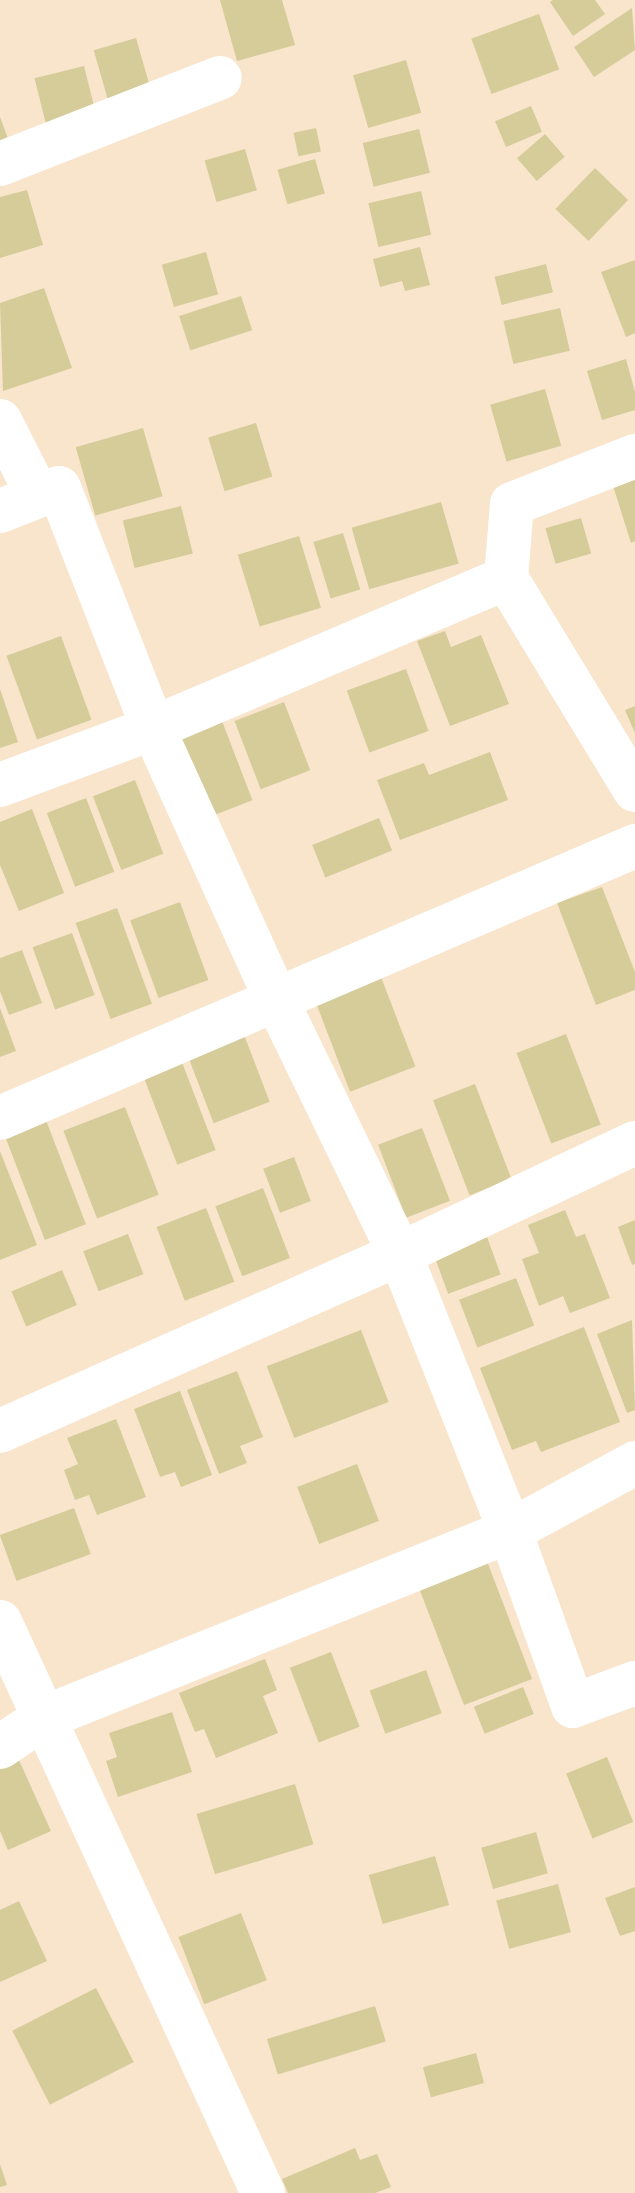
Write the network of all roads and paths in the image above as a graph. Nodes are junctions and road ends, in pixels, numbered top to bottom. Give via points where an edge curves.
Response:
1 (220, 78) dead end
2 (0, 164) edge
3 (0, 421) edge
4 (635, 456) edge
5 (19, 503) edge
6 (506, 578) junction
7 (153, 728) junction
8 (0, 785) edge
9 (635, 790) edge
10 (635, 846) edge
11 (276, 999) junction
12 (0, 1118) edge
13 (635, 1143) edge
14 (400, 1254) junction
15 (0, 1431) edge
16 (635, 1463) edge
17 (510, 1531) junction
18 (0, 1622) edge
19 (635, 1683) edge
20 (43, 1718) junction
21 (0, 1747) edge
22 (263, 2193) edge

1 - 2 street
3 - 5 street
4 - 6 street via 512,504
5 - 7 street via 59,488
6 - 7 street
6 - 9 street
7 - 8 street
7 - 11 street
10 - 11 street
11 - 12 street
11 - 14 street
13 - 14 street
14 - 15 street
14 - 17 street
16 - 17 street
17 - 19 street via 573,1706
17 - 20 street
18 - 20 street
20 - 21 street
20 - 22 street

